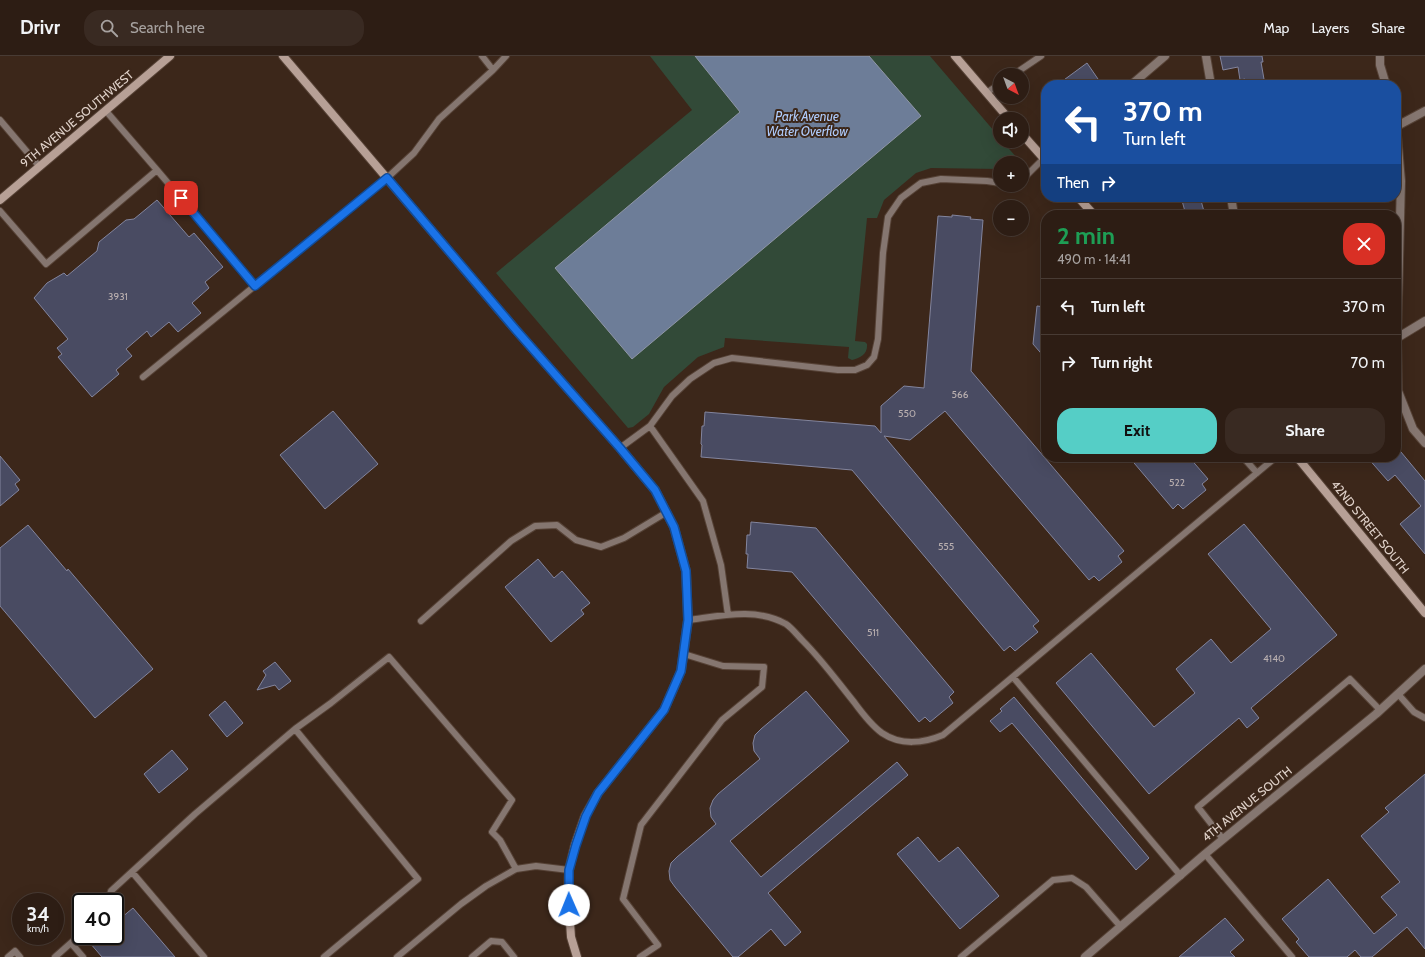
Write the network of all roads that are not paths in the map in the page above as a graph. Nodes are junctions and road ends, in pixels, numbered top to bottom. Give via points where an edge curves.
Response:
1 (170, 56) edge
2 (283, 56) edge
3 (482, 56) edge
4 (506, 56) edge
5 (955, 56) edge
6 (1041, 56) edge
7 (1165, 56) edge
8 (1206, 56) edge
9 (1380, 56) edge
10 (1023, 68) edge
11 (493, 70) junction
12 (1136, 80) edge
13 (1210, 80) edge
14 (1384, 80) edge
15 (993, 88) edge
16 (986, 93) junction
17 (106, 111) junction
18 (1425, 111) edge
19 (1003, 112) edge
20 (1, 123) edge
21 (1401, 123) edge
22 (1029, 141) edge
23 (1041, 154) edge
24 (1041, 162) edge
25 (39, 166) junction
26 (157, 170) junction
27 (1029, 173) edge
28 (387, 178) junction
29 (993, 182) edge
30 (0, 200) edge
31 (1082, 202) edge
32 (1090, 210) edge
33 (0, 211) edge
34 (255, 286) junction
35 (1425, 321) edge
36 (1401, 336) edge
37 (143, 377) dead end
38 (1401, 399) edge
39 (650, 426) junction
40 (1425, 443) edge
41 (620, 448) junction
42 (1247, 462) edge
43 (1270, 462) edge
44 (1301, 462) edge
45 (1257, 473) junction
46 (667, 512) junction
47 (1425, 613) edge
48 (728, 615) junction
49 (688, 620) junction
50 (421, 621) dead end
51 (684, 654) junction
52 (1425, 669) edge
53 (1013, 677) junction
54 (1398, 694) junction
55 (1380, 710) junction
56 (1425, 718) edge
57 (295, 729) junction
58 (1223, 839) junction
59 (1205, 854) junction
60 (516, 869) junction
61 (569, 870) junction
62 (132, 872) junction
63 (1181, 876) junction
64 (110, 893) edge
65 (1122, 926) junction
66 (71, 943) joint
67 (1091, 955) edge
68 (8, 957) edge
69 (20, 957) edge
70 (54, 957) edge
71 (83, 957) edge
72 (204, 957) edge
73 (324, 957) edge
74 (397, 957) edge
75 (472, 957) edge
76 (514, 957) edge
77 (577, 957) edge
78 (640, 957) edge
79 (961, 957) edge
80 (1292, 957) edge

1 - 17 street, 9TH AVENUE SOUTHWEST
2 - 28 street
3 - 11 lane
4 - 11 lane
5 - 16 street
6 - 10 lane
7 - 12 street
8 - 13 street
9 - 14 street
11 - 28 lane via 439,119 414,153
15 - 16 lane
16 - 19 street
17 - 25 street, 9TH AVENUE SOUTHWEST
17 - 26 lane
18 - 21 street
20 - 25 lane
22 - 23 street
24 - 27 lane
25 - 30 street, 9TH AVENUE SOUTHWEST
26 - 33 lane via 46,264
26 - 34 lane
28 - 34 lane
28 - 41 street
29 - 39 lane via 941,179 921,183 901,198 888,217 883,253 878,339 874,357 867,365 855,370 838,370 732,358 714,362 672,396
31 - 32 street
34 - 37 lane
35 - 36 street
38 - 40 street via 1413,429
39 - 41 lane
39 - 48 lane via 703,501 721,565
41 - 46 street via 655,490
42 - 45 lane
43 - 45 lane
44 - 47 street, 42ND STREET SOUTH
45 - 53 lane
46 - 49 street via 674,527 686,571
46 - 50 lane via 624,538 600,547 576,540 558,525 535,526 512,541
48 - 49 lane
48 - 53 lane via 750,613 787,624 813,651 868,719 883,734 900,741 915,743 943,735
49 - 51 street
51 - 61 street via 681,671 664,710 598,793 588,810
51 - 78 lane via 723,666 764,667 762,687 722,720 641,825 622,899 658,945
52 - 54 street, 4TH AVENUE SOUTH
53 - 63 lane
54 - 55 street, 4TH AVENUE SOUTH
54 - 56 lane via 1414,712
55 - 58 street, 4TH AVENUE SOUTH
55 - 58 lane via 1350,679 1198,807
57 - 60 lane via 389,657 512,800 492,832 500,840
57 - 62 lane via 195,814
57 - 73 lane via 418,879
58 - 59 street, 4TH AVENUE SOUTH
59 - 63 street, 4TH AVENUE SOUTH
59 - 80 lane
60 - 61 lane via 536,866
60 - 74 lane via 461,904
61 - 77 street via 571,937
62 - 64 lane
62 - 72 lane
63 - 65 street, 4TH AVENUE SOUTH
65 - 67 street, 4TH AVENUE SOUTH
65 - 79 lane via 1086,887 1072,878 1053,880
66 - 70 lane
66 - 71 lane
68 - 69 lane via 15,951
75 - 76 lane via 491,941 502,942

